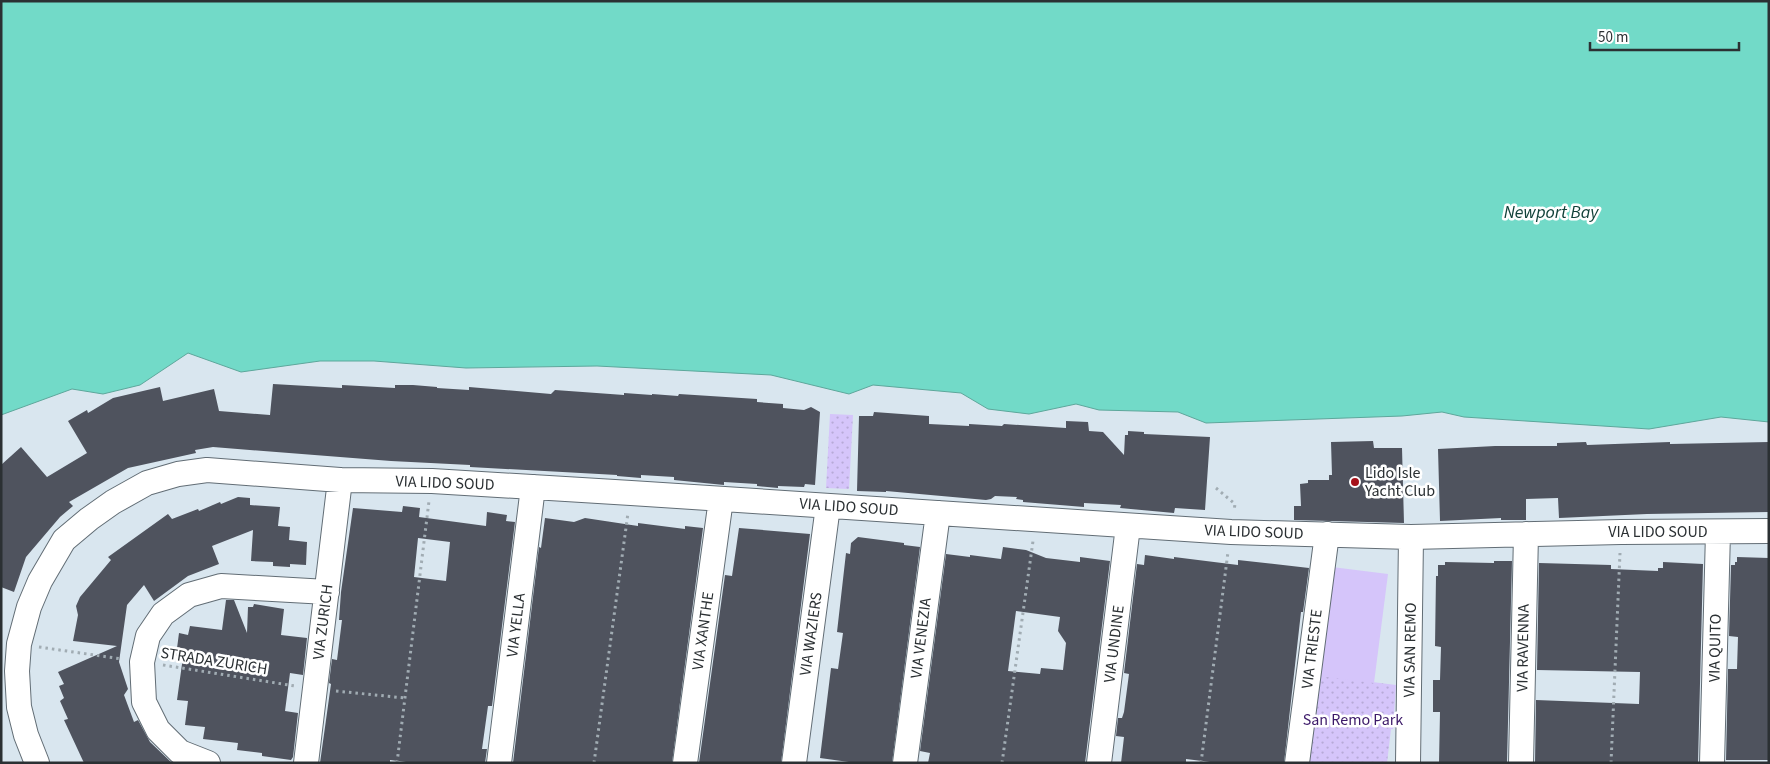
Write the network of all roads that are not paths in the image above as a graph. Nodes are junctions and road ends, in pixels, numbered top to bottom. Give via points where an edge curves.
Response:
1 (340, 480) junction
2 (533, 487) junction
3 (721, 499) junction
4 (828, 506) junction
5 (938, 513) junction
6 (1128, 526) junction
7 (1769, 531) edge
8 (1718, 532) junction
9 (1327, 534) junction
10 (1526, 534) junction
11 (1411, 537) junction
12 (327, 592) junction
13 (37, 763) edge
14 (208, 763) edge
15 (306, 763) edge
16 (499, 763) edge
17 (685, 763) edge
18 (794, 763) edge
19 (905, 763) edge
20 (1099, 763) edge
21 (1297, 763) edge
22 (1408, 763) edge
23 (1520, 763) edge
24 (1712, 763) edge

1 - 2 street, VIA LIDO SOUD
1 - 12 street, VIA ZURICH
1 - 13 street, VIA LIDO SOUD via 207,470 178,474 147,483 107,506 64,540 32,598 19,644 19,707
2 - 3 street, VIA LIDO SOUD
2 - 16 street, VIA YELLA
3 - 4 street, VIA LIDO SOUD
3 - 17 street, VIA XANTHE
4 - 5 street, VIA LIDO SOUD
4 - 18 street, VIA WAZIERS
5 - 6 street, VIA LIDO SOUD
5 - 19 street, VIA VENEZIA
6 - 9 street, VIA LIDO SOUD
6 - 20 street, VIA UNDINE
7 - 8 street, VIA LIDO SOUD
8 - 10 street, VIA LIDO SOUD
8 - 24 street, VIA QUITO
9 - 11 street, VIA LIDO SOUD
9 - 21 street, VIA TRIESTE
10 - 11 street, VIA LIDO SOUD
10 - 23 street, VIA RAVENNA
11 - 22 street, VIA SAN REMO
12 - 14 street via 221,586 189,595 158,621 148,636 142,662 144,702 158,730 180,752
12 - 15 street, VIA ZURICH

